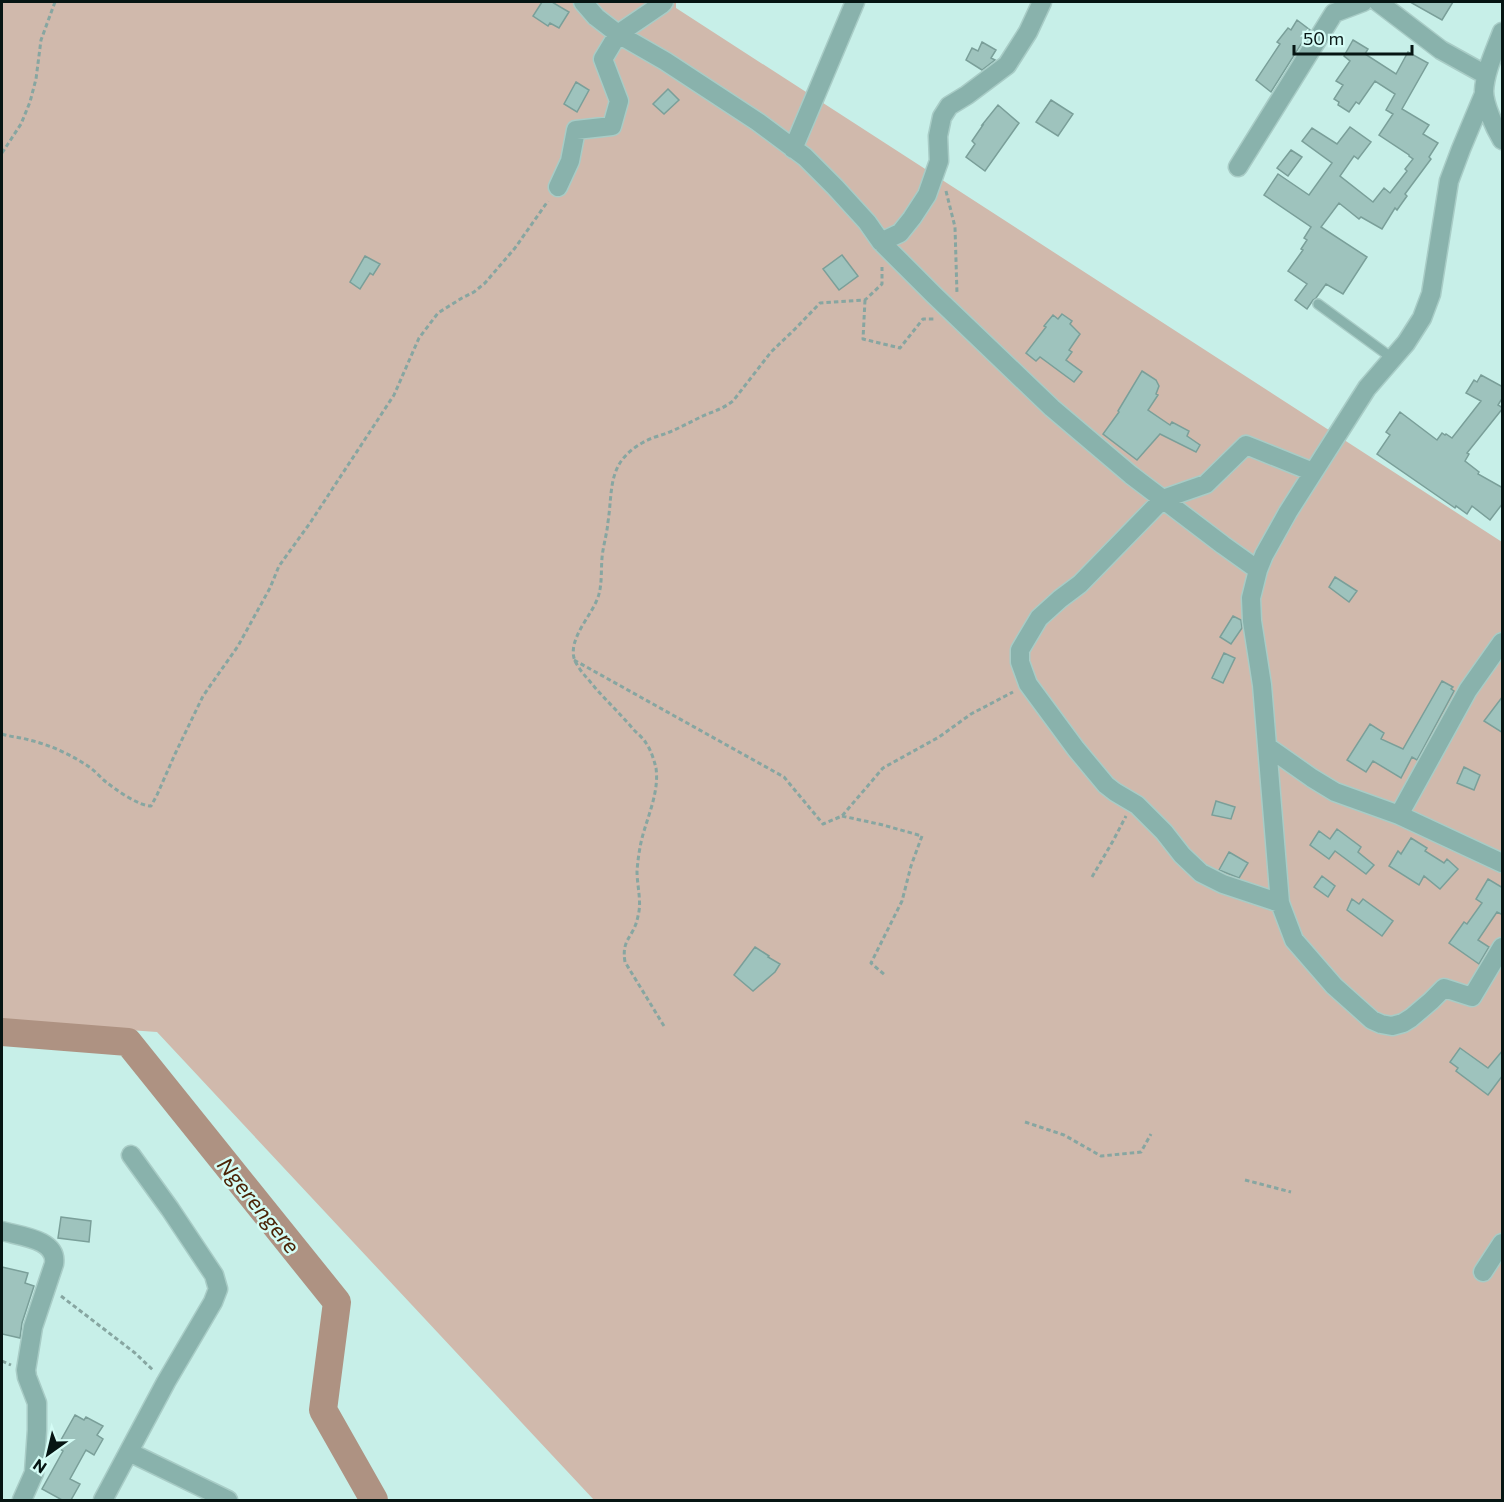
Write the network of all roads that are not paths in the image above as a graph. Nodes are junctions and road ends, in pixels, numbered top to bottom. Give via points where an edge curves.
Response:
1 (583, 2) edge
2 (664, 2) edge
3 (855, 2) edge
4 (1042, 2) edge
5 (1363, 2) edge
6 (1378, 2) edge
7 (1503, 32) edge
8 (618, 34) junction
9 (1486, 75) junction
10 (1484, 94) junction
11 (1503, 140) edge
12 (793, 149) junction
13 (1238, 167) dead end
14 (558, 187) road end
15 (881, 242) junction
16 (1318, 304) dead end
17 (1392, 358) junction
18 (1313, 472) junction
19 (1163, 499) junction
20 (1258, 570) junction
21 (1503, 642) edge
22 (1268, 747) junction
23 (1400, 814) junction
24 (1503, 863) edge
25 (1280, 903) junction
26 (1503, 947) edge
27 (131, 1155) dead end
28 (2, 1231) edge
29 (1503, 1243) edge
30 (1483, 1272) dead end
31 (129, 1452) junction
32 (22, 1500) edge
33 (103, 1500) edge
34 (228, 1500) edge

1 - 8 street
2 - 8 street
3 - 12 street
4 - 15 street via 1006,64 949,106 942,117 939,161 927,195 900,233
5 - 13 street via 1334,13
6 - 9 street via 1441,50
7 - 9 street
8 - 12 street via 759,122
8 - 14 street via 603,59 619,101 612,126 576,130 570,161
9 - 10 street
10 - 11 street
10 - 17 street via 1449,181 1427,307 1406,343
12 - 15 street via 835,187
15 - 19 street via 1052,408
16 - 17 lane
17 - 18 street via 1367,388
18 - 19 street via 1246,445 1206,484
18 - 20 street
19 - 20 street
19 - 25 street via 1080,584 1039,618 1020,650 1020,662 1028,684 1106,785 1137,804 1201,873
20 - 22 street via 1251,598 1252,621
21 - 23 street via 1468,690
22 - 23 street via 1335,792
22 - 25 street
23 - 24 street
25 - 26 street via 1294,940 1334,986 1381,1024 1403,1023 1444,988 1472,998
27 - 31 street via 214,1275 218,1289
28 - 32 street via 43,1243 55,1256 33,1326 26,1370 37,1402 37,1430 34,1473
29 - 30 street
31 - 33 street
31 - 34 street

